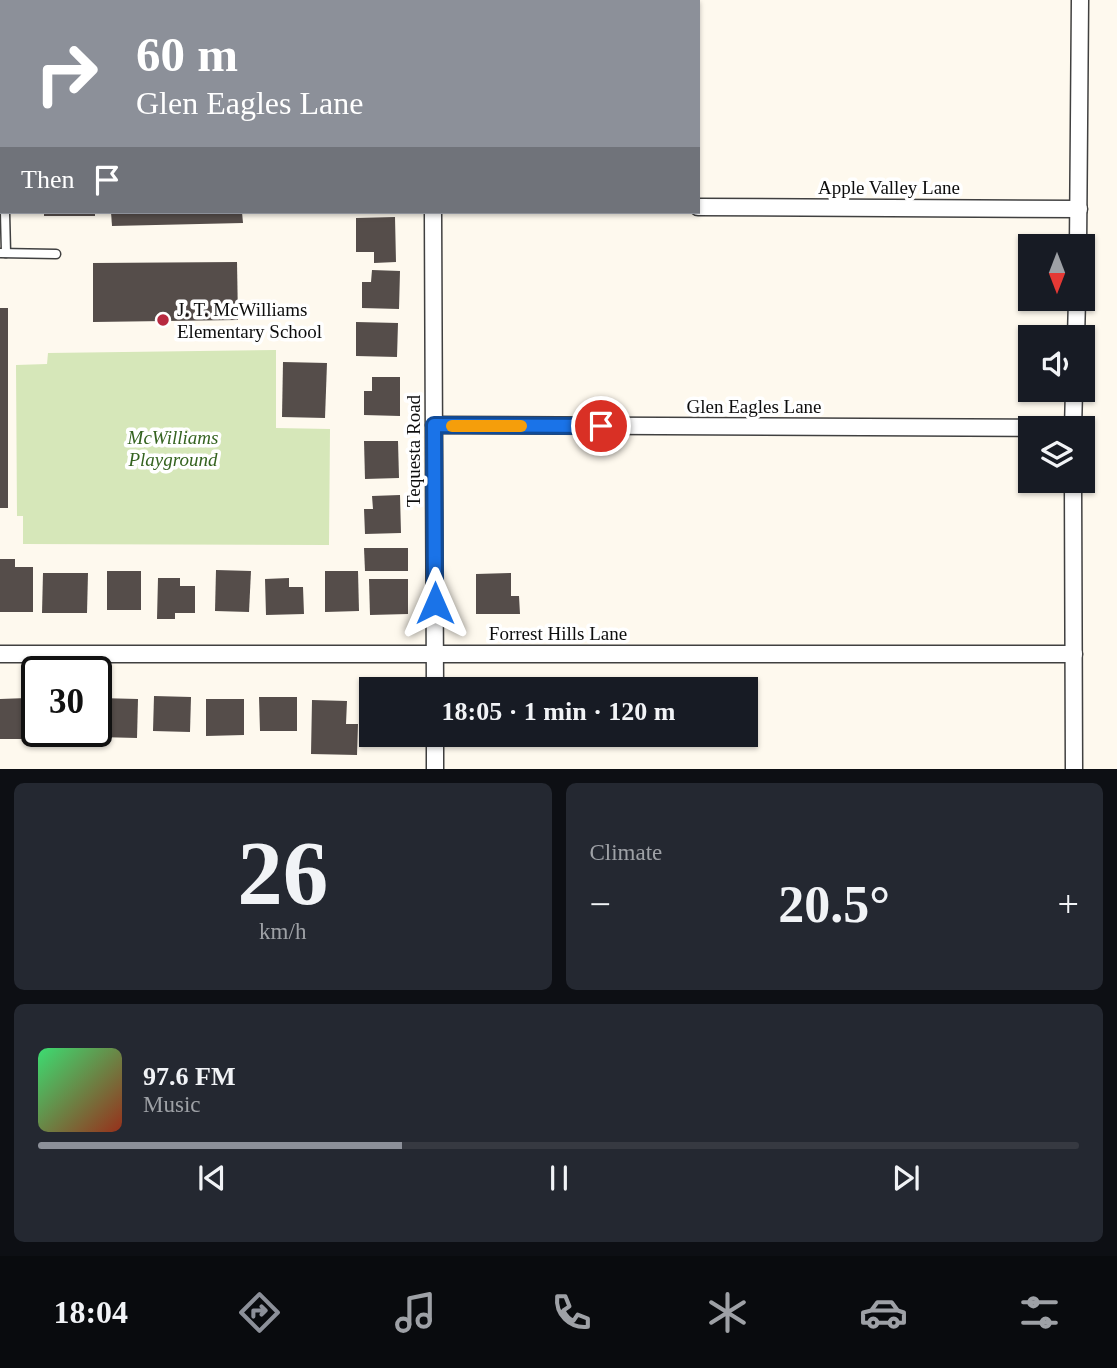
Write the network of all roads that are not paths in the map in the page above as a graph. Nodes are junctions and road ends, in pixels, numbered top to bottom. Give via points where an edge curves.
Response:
1 (1080, 0) edge
2 (700, 207) edge
3 (1079, 209) junction
4 (5, 214) edge
5 (433, 214) edge
6 (1078, 234) edge
7 (3, 253) edge
8 (56, 254) dead end
9 (434, 425) junction
10 (1018, 428) edge
11 (1073, 493) edge
12 (0, 654) edge
13 (435, 654) junction
14 (1074, 654) junction
15 (435, 677) edge
16 (435, 747) edge
17 (435, 769) edge
18 (1074, 769) edge

1 - 3 street
2 - 3 street, Apple Valley Lane
3 - 6 street
4 - 7 lane
5 - 9 street, Tequesta Road
7 - 8 lane
9 - 10 street, Glen Eagles Lane
9 - 13 street, Tequesta Road
11 - 14 street
12 - 13 street, Forrest Hills Lane
13 - 14 street, Forrest Hills Lane
13 - 15 street, Tequesta Road
14 - 18 street
16 - 17 street

